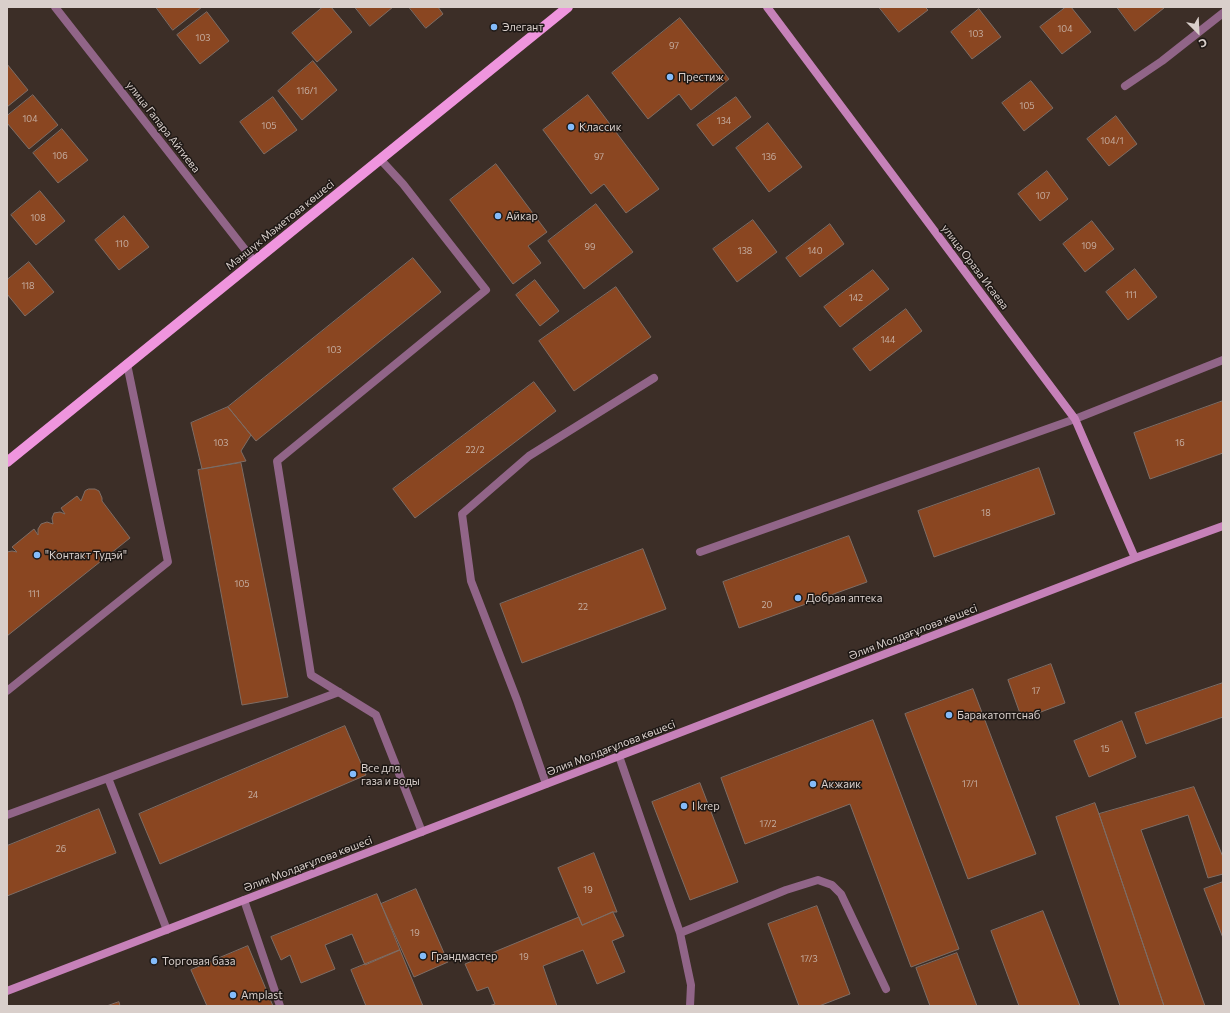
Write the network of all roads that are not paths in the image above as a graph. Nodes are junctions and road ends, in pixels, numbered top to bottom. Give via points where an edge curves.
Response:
1 (55, 7) edge
2 (568, 7) edge
3 (767, 7) edge
4 (1223, 13) edge
5 (1125, 86) dead end
6 (380, 159) junction
7 (254, 261) junction
8 (1223, 360) edge
9 (127, 364) junction
10 (654, 378) dead end
11 (1075, 419) junction
12 (7, 462) edge
13 (1223, 526) edge
14 (700, 552) dead end
15 (1135, 558) junction
16 (7, 691) edge
17 (338, 692) junction
18 (620, 756) junction
19 (108, 778) junction
20 (546, 784) junction
21 (7, 815) edge
22 (422, 832) junction
23 (244, 900) junction
24 (167, 930) junction
25 (680, 933) junction
26 (886, 989) dead end
27 (7, 991) edge
28 (280, 1006) edge
29 (690, 1006) edge

1 - 7 street, улица Гапара Айтиева
2 - 6 main road, Мәншүк Мәметова көшесі
3 - 11 main road, улица Ораза Исаева
4 - 5 street via 1162,61
6 - 7 main road, Мәншүк Мәметова көшесі
6 - 17 street via 403,184 486,290 277,461 311,675
7 - 9 main road, Мәншүк Мәметова көшесі
8 - 11 street
9 - 12 main road, Мәншүк Мәметова көшесі
9 - 16 street via 168,562
10 - 20 street via 529,456 462,514 471,581
11 - 14 street
11 - 15 main road, улица Ораза Исаева
13 - 15 main road, Әлия Молдағұлова көшесі
15 - 18 main road, Әлия Молдағұлова көшесі
17 - 19 street
17 - 22 street via 376,715
18 - 20 main road, Әлия Молдағұлова көшесі
18 - 25 street
19 - 21 street
19 - 24 street
20 - 22 main road, Әлия Молдағұлова көшесі
22 - 23 main road, Әлия Молдағұлова көшесі
23 - 24 main road, Әлия Молдағұлова көшесі
23 - 28 street
24 - 27 main road, Әлия Молдағұлова көшесі
25 - 26 street via 786,890 818,880 832,884 841,894
25 - 29 street via 691,984

